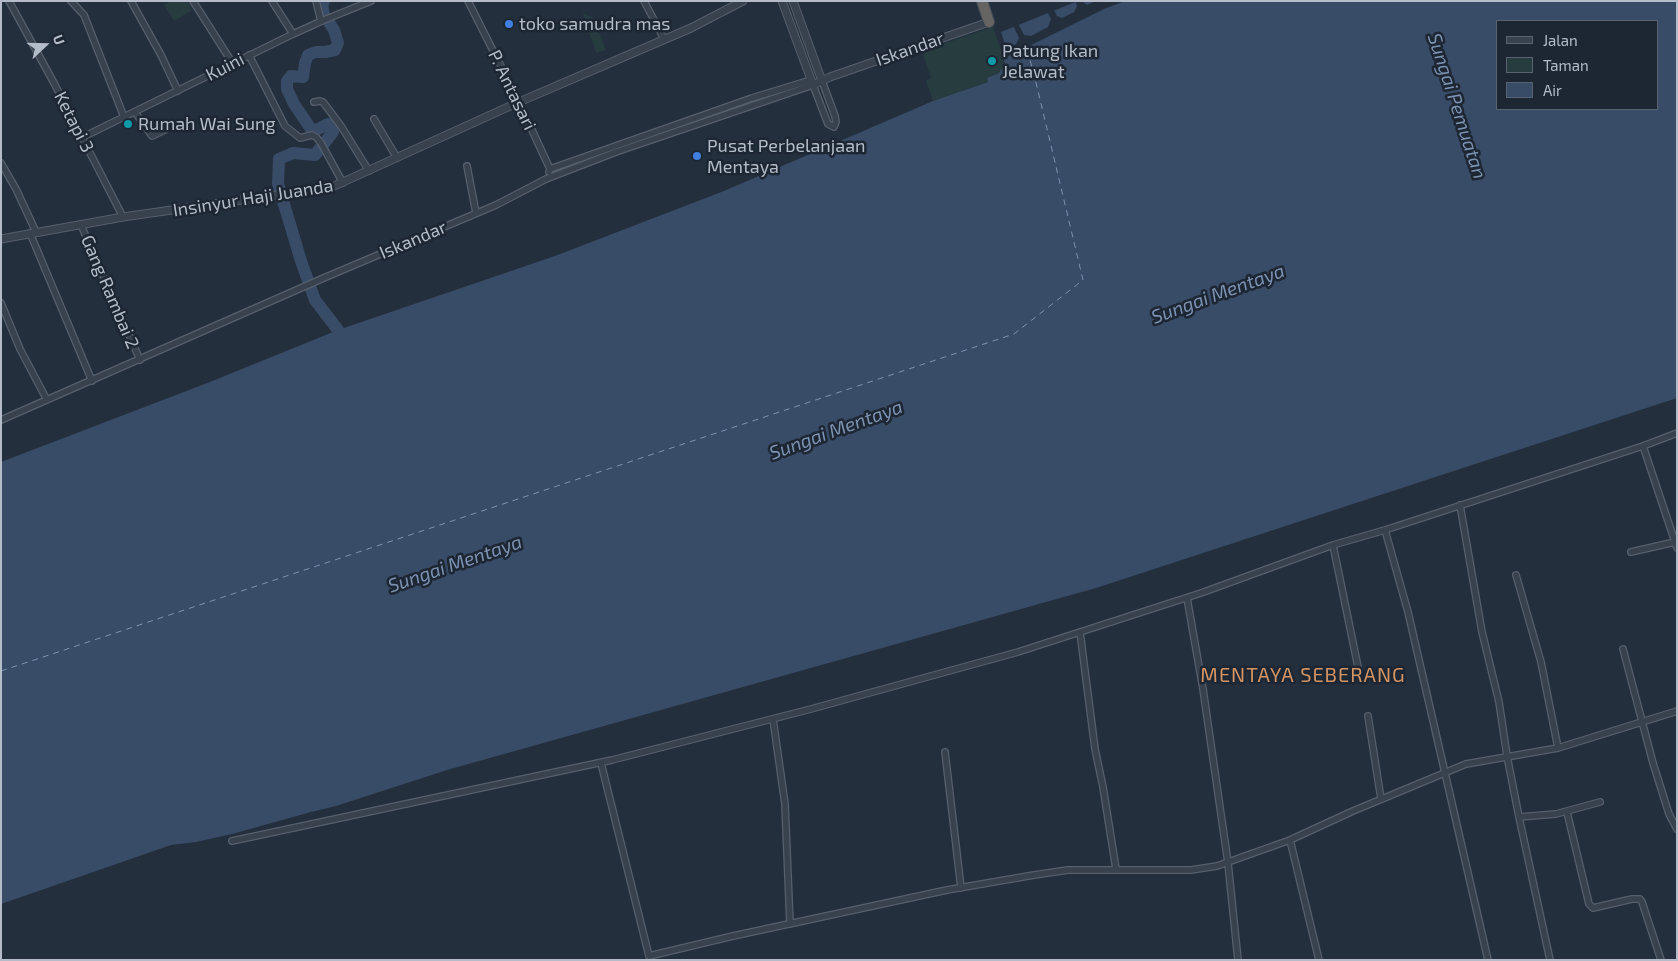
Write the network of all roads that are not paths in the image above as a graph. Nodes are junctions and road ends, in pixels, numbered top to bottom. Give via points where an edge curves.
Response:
1 (9, 1) edge
2 (71, 1) edge
3 (131, 1) edge
4 (194, 1) edge
5 (272, 1) edge
6 (316, 1) edge
7 (371, 1) edge
8 (468, 1) edge
9 (644, 1) edge
10 (743, 1) edge
11 (782, 1) edge
12 (793, 1) edge
13 (982, 1) edge
14 (323, 20) junction
15 (989, 22) joint
16 (293, 34) junction
17 (664, 39) junction
18 (249, 55) junction
19 (232, 64) junction
20 (821, 79) junction
21 (812, 82) junction
22 (178, 91) junction
23 (314, 102) dead end
24 (519, 102) junction
25 (135, 112) junction
26 (124, 118) junction
27 (374, 119) dead end
28 (177, 127) dead end
29 (82, 138) junction
30 (397, 158) junction
31 (1, 163) edge
32 (467, 166) dead end
33 (550, 169) junction
34 (369, 171) junction
35 (546, 179) junction
36 (343, 183) junction
37 (476, 213) junction
38 (123, 217) junction
39 (81, 225) junction
40 (33, 233) junction
41 (1, 239) edge
42 (1, 303) edge
43 (140, 360) junction
44 (92, 381) junction
45 (47, 400) junction
46 (1, 420) edge
47 (1677, 433) edge
48 (1643, 446) junction
49 (1460, 505) junction
50 (1385, 530) junction
51 (1333, 545) junction
52 (1676, 545) edge
53 (1632, 552) dead end
54 (1516, 574) dead end
55 (1187, 598) junction
56 (1080, 632) junction
57 (1622, 649) dead end
58 (1358, 667) dead end
59 (1677, 711) edge
60 (1368, 716) dead end
61 (773, 719) junction
62 (1642, 721) junction
63 (1558, 748) junction
64 (945, 752) dead end
65 (1507, 756) junction
66 (601, 763) junction
67 (1444, 772) junction
68 (1381, 799) junction
69 (1600, 802) dead end
70 (1567, 812) junction
71 (1519, 816) junction
72 (1677, 829) edge
73 (1290, 840) junction
74 (232, 842) dead end
75 (1228, 863) junction
76 (1116, 869) junction
77 (961, 888) junction
78 (790, 924) junction
79 (1238, 960) edge
80 (1319, 960) edge
81 (1488, 960) edge
82 (1550, 960) edge
83 (1661, 960) edge

1 - 29 street, Ketapi 3
2 - 26 street via 84,15
3 - 22 street
4 - 19 street
5 - 16 street
6 - 14 street
7 - 14 street, Kuini
8 - 24 street, P. Antasari
9 - 17 street
10 - 17 street, Insinyur Haji Juanda
11 - 21 street
12 - 20 street
13 - 15 highway
14 - 16 street, Kuini
15 - 20 street, Iskandar
16 - 18 street, Kuini
17 - 24 street, Insinyur Haji Juanda
18 - 19 street, Kuini
18 - 36 street via 288,129 300,138 314,136
19 - 22 street, Kuini
20 - 21 street, Iskandar
20 - 21 street via 835,116 834,127 828,124
21 - 33 street, Iskandar via 752,98
21 - 35 street, Iskandar
22 - 25 street, Kuini
23 - 34 street via 323,102
24 - 30 street, Insinyur Haji Juanda
24 - 33 street, P. Antasari
25 - 26 street, Kuini
25 - 28 street via 152,136
26 - 29 street, Kuini
27 - 30 street
29 - 38 street, Ketapi 3
30 - 34 street, Insinyur Haji Juanda
31 - 40 street
32 - 37 street
33 - 35 street
34 - 36 street, Insinyur Haji Juanda
35 - 37 street, Iskandar
36 - 38 street, Insinyur Haji Juanda via 328,188
37 - 43 street, Iskandar
38 - 39 street, Insinyur Haji Juanda
39 - 40 street, Insinyur Haji Juanda
39 - 43 street, Gang Rambai 2
40 - 41 street, Insinyur Haji Juanda
40 - 44 street
42 - 45 street via 20,349
43 - 44 street, Iskandar
44 - 45 street, Iskandar
45 - 46 street, Iskandar
47 - 48 street
48 - 49 street
48 - 52 street
49 - 50 street
49 - 65 street
50 - 51 street
50 - 67 street via 1408,612
51 - 55 street
51 - 58 street
52 - 53 street
54 - 63 street via 1541,662
55 - 56 street
55 - 75 street
56 - 61 street
56 - 76 street via 1095,749
57 - 62 street
59 - 62 street
60 - 68 street
61 - 66 street
61 - 78 street via 785,804
62 - 63 street
62 - 72 street via 1666,804
63 - 65 street
64 - 77 street
65 - 67 street
65 - 71 street
66 - 74 street
66 - 78 street via 649,956
67 - 68 street
67 - 81 street
68 - 73 street
69 - 70 street
70 - 71 street
70 - 83 street via 1589,904 1593,908 1640,899
71 - 82 street
73 - 75 street
73 - 80 street
75 - 76 street via 1190,870
75 - 79 street
76 - 77 street via 1068,870
77 - 78 street

